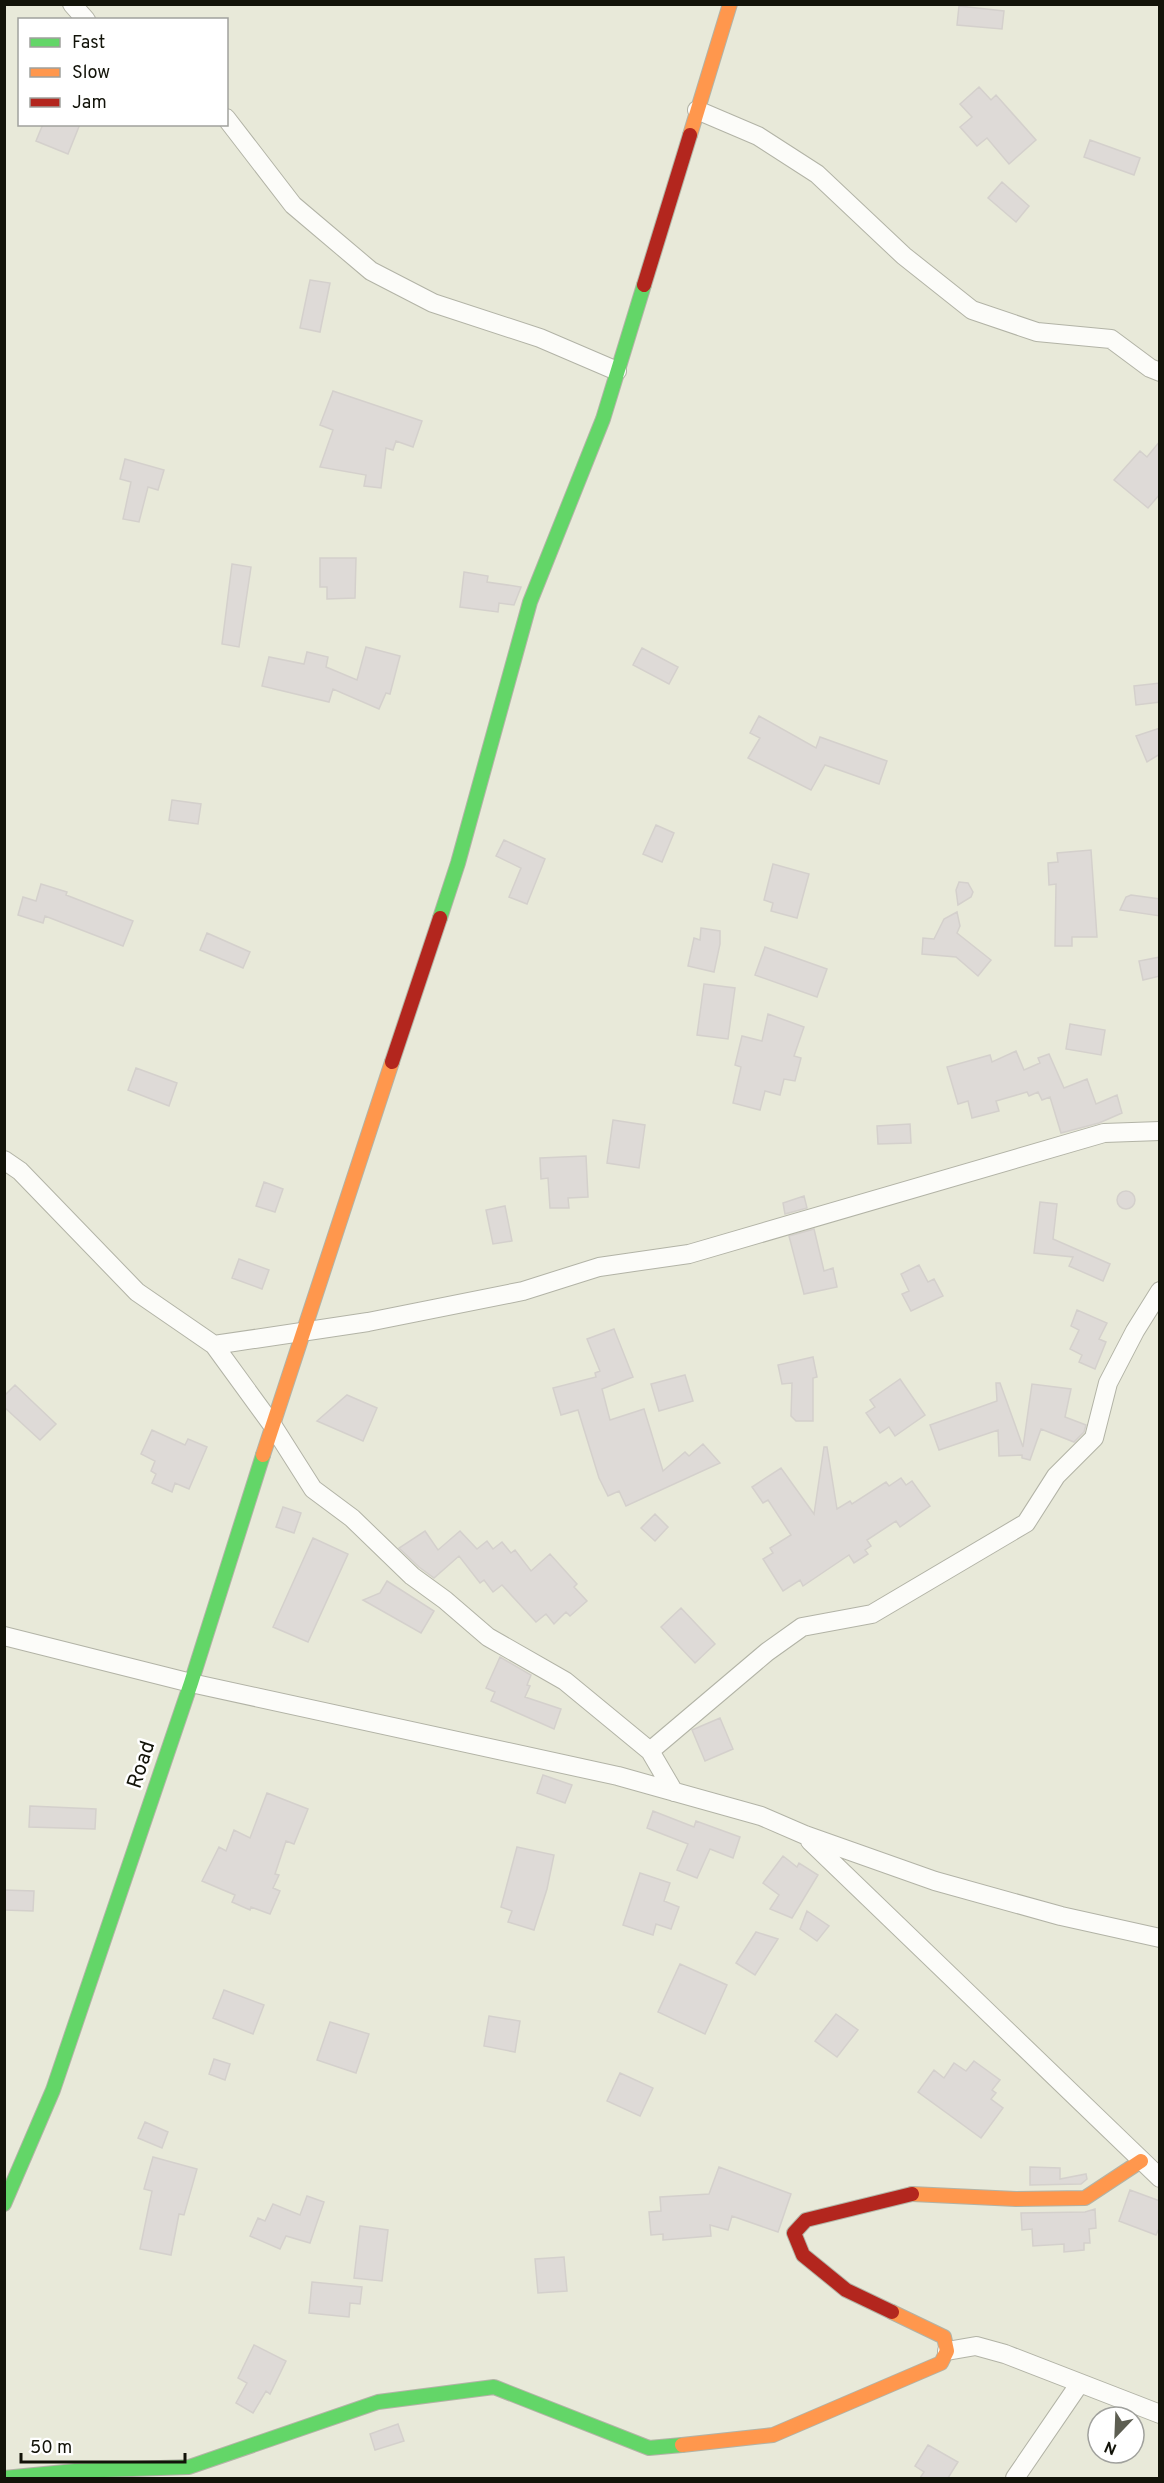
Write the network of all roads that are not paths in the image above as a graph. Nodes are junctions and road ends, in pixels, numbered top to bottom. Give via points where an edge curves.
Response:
1 (72, 4) edge
2 (730, 4) edge
3 (84, 18) edge
4 (698, 110) junction
5 (228, 121) edge
6 (618, 371) junction
7 (1160, 372) edge
8 (1160, 1131) edge
9 (4, 1160) edge
10 (1160, 1291) edge
11 (302, 1333) junction
12 (214, 1345) junction
13 (273, 1426) junction
14 (4, 1636) edge
15 (191, 1683) junction
16 (650, 1751) junction
17 (674, 1792) junction
18 (805, 1835) junction
19 (1160, 1938) edge
20 (1141, 2161) junction
21 (1160, 2178) edge
22 (4, 2204) edge
23 (947, 2351) junction
24 (1080, 2384) junction
25 (1160, 2414) edge
26 (4, 2478) edge
27 (1015, 2478) edge

1 - 3 street
2 - 4 street, Road
4 - 6 street, Road
4 - 7 street via 758,136 816,174 904,256 972,310 1037,332 1111,339
5 - 6 street via 292,205 370,271 433,303 540,338
6 - 11 street, Road via 603,419 530,602 458,863
8 - 11 street via 1104,1133 688,1254 599,1267 523,1291
9 - 12 street via 20,1171 137,1292
10 - 16 street via 1108,1383 1094,1438 1056,1476 1026,1524 872,1614 802,1627
11 - 12 street
11 - 13 street, Road
12 - 13 street
13 - 15 street, Road
13 - 16 street via 313,1489 382,1545 412,1576 488,1637 566,1681
14 - 15 street
15 - 17 street via 618,1776
15 - 22 street, Road via 53,2090
16 - 17 street
17 - 18 street via 761,1816
18 - 19 street via 935,1881
18 - 20 street
20 - 21 street
20 - 23 street via 1085,2198 1016,2199 916,2193 807,2220 794,2233 803,2255 846,2290 944,2337
23 - 24 street via 976,2346
23 - 26 street via 941,2363 773,2435 649,2448 494,2387 378,2402 189,2468 75,2471
24 - 25 street
24 - 27 street

